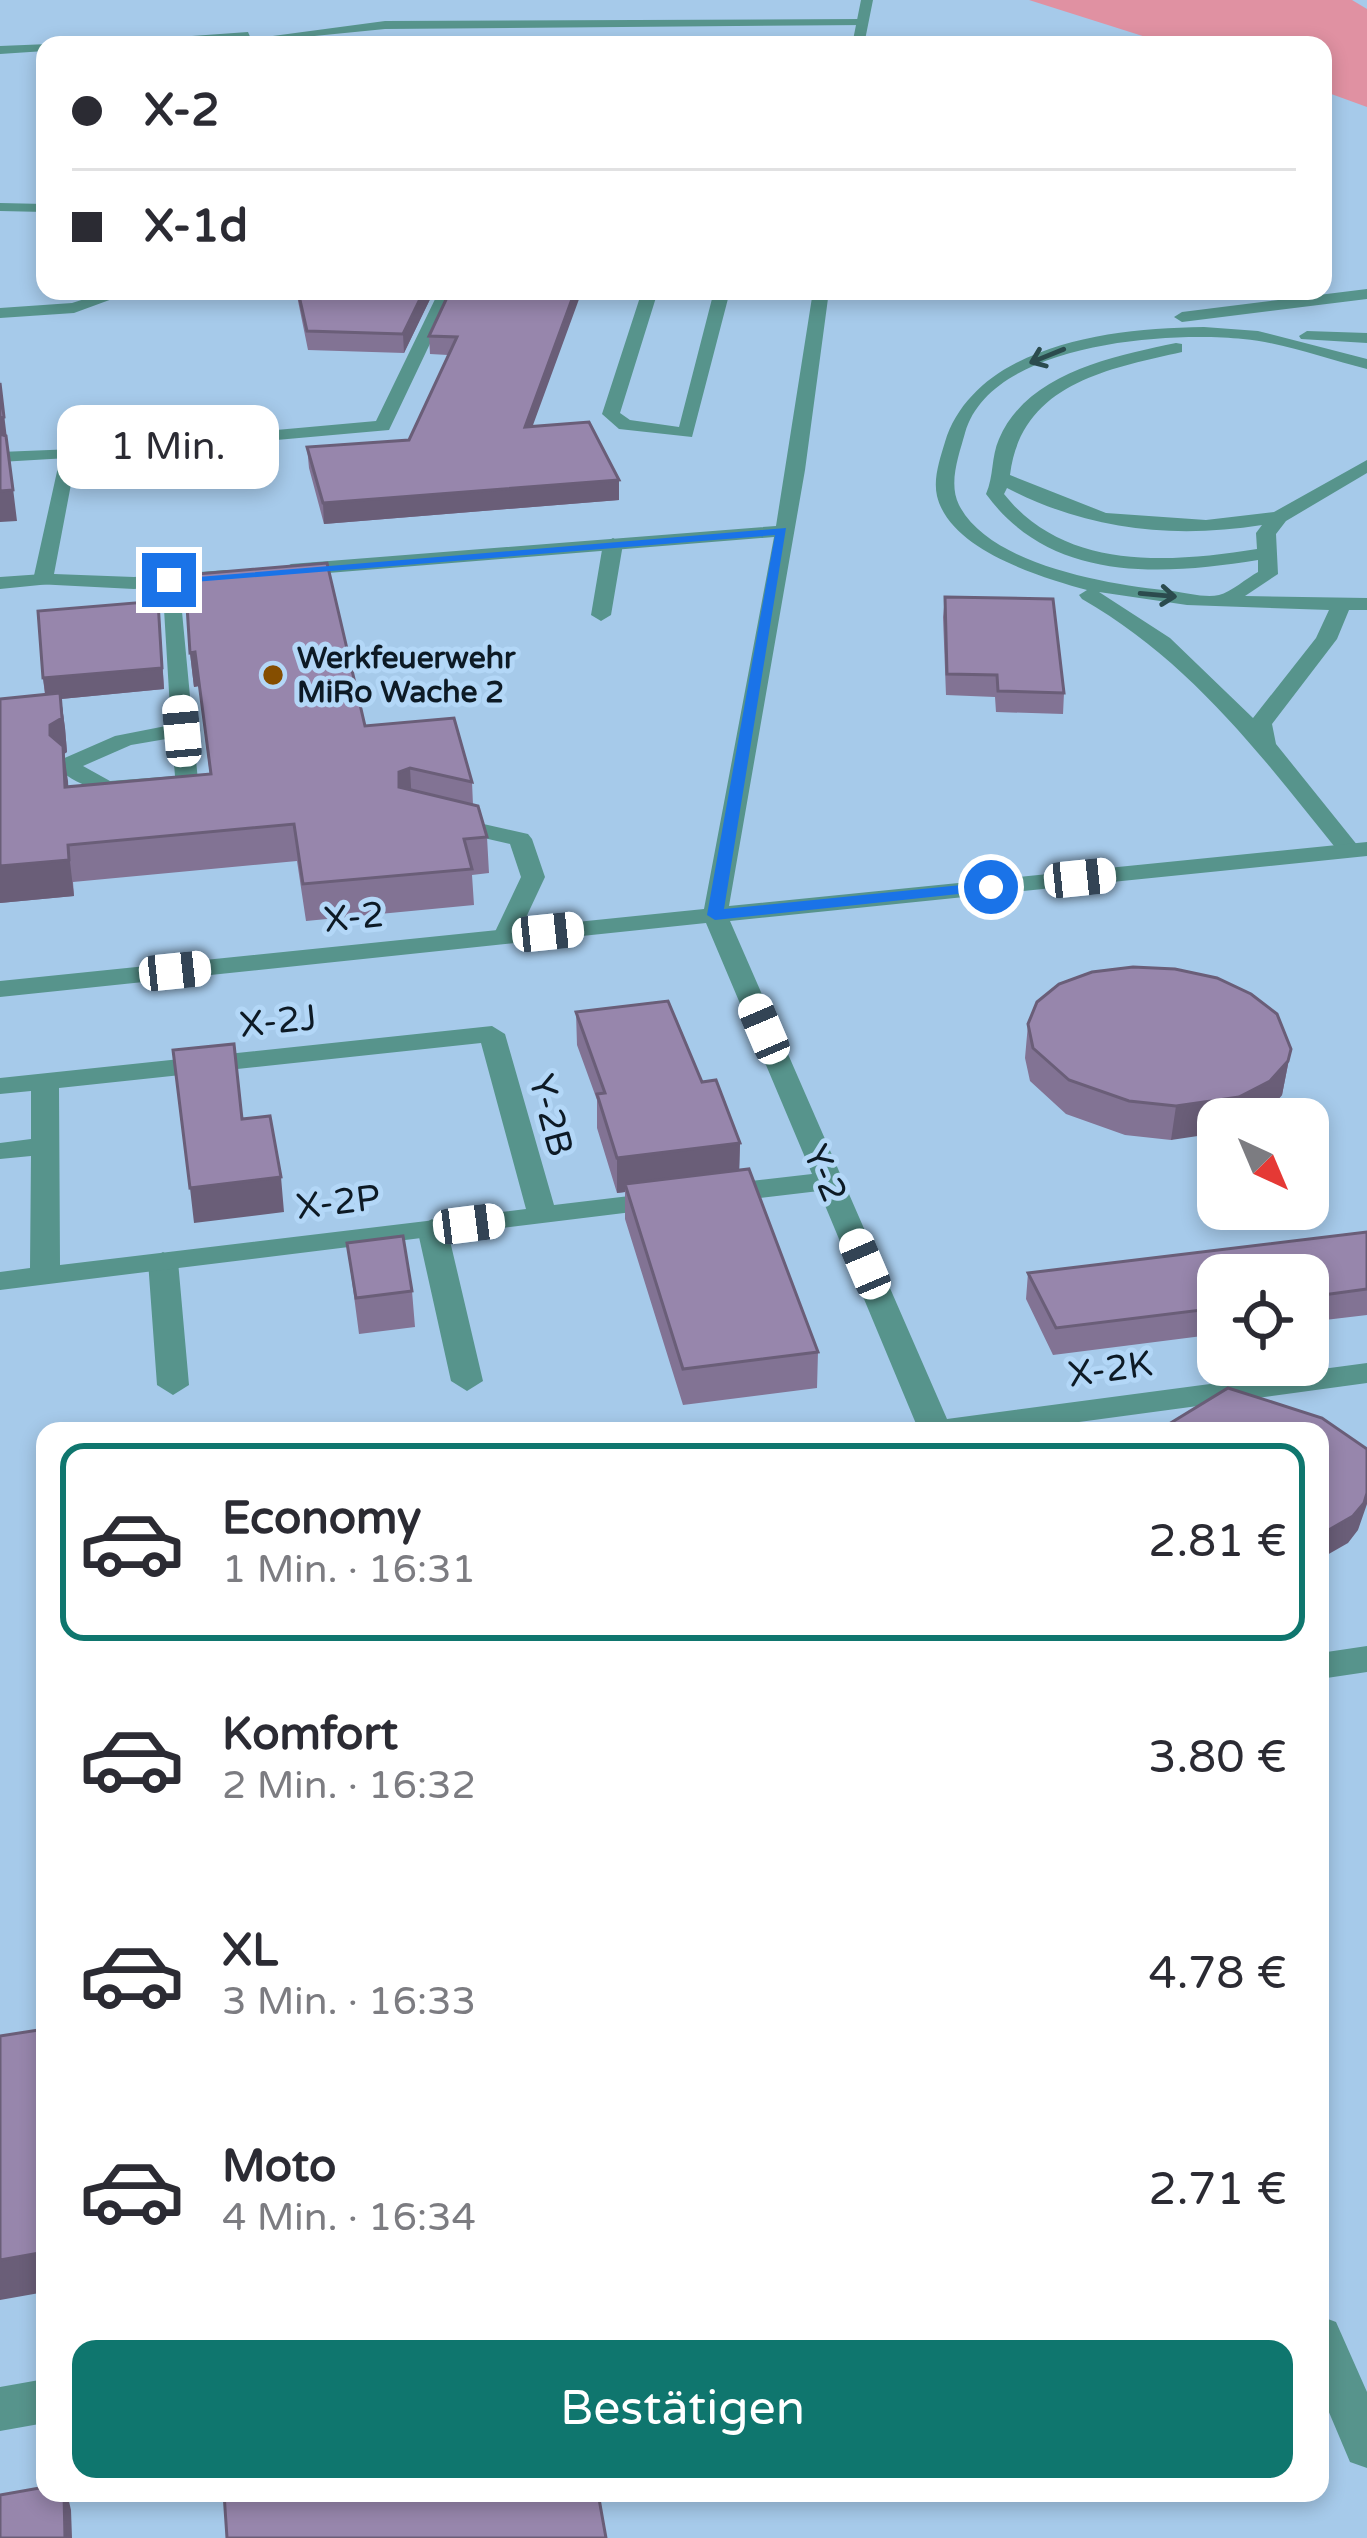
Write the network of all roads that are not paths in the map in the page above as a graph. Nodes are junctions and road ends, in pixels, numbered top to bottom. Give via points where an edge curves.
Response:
1 (867, 0) edge
2 (862, 23) junction
3 (290, 35) junction
4 (268, 36) edge
5 (284, 36) edge
6 (860, 36) edge
7 (36, 48) edge
8 (0, 50) edge
9 (36, 61) edge
10 (0, 62) edge
11 (0, 207) edge
12 (36, 208) edge
13 (1367, 294) edge
14 (1332, 298) edge
15 (98, 300) edge
16 (443, 300) edge
17 (647, 300) edge
18 (720, 300) edge
19 (820, 300) edge
20 (1318, 300) edge
21 (0, 313) edge
22 (1247, 334) junction
23 (1104, 338) junction
24 (1367, 338) edge
25 (1359, 362) edge
26 (1367, 382) edge
27 (68, 453) junction
28 (0, 457) edge
29 (1367, 465) edge
30 (1004, 478) junction
31 (1279, 517) junction
32 (782, 531) junction
33 (613, 544) junction
34 (1266, 553) junction
35 (1039, 569) junction
36 (261, 573) edge
37 (238, 574) edge
38 (43, 580) junction
39 (169, 580) junction
40 (0, 584) edge
41 (1227, 599) junction
42 (1341, 604) junction
43 (1367, 604) edge
44 (601, 615) dead end
45 (182, 731) junction
46 (1265, 745) junction
47 (413, 815) edge
48 (1359, 850) edge
49 (1367, 871) edge
50 (715, 915) junction
51 (506, 936) junction
52 (0, 989) edge
53 (492, 1034) joint
54 (45, 1081) junction
55 (0, 1086) edge
56 (45, 1146) junction
57 (0, 1150) edge
58 (829, 1181) junction
59 (542, 1215) junction
60 (432, 1228) junction
61 (163, 1261) junction
62 (45, 1276) junction
63 (0, 1281) edge
64 (1367, 1373) edge
65 (467, 1381) dead end
66 (173, 1384) dead end
67 (932, 1422) edge
68 (1003, 1422) edge
69 (1367, 1659) edge
70 (1329, 1665) edge
71 (1329, 2358) edge
72 (36, 2403) edge
73 (0, 2409) edge
74 (1367, 2446) edge

1 - 2 street
2 - 3 street via 404,25
2 - 6 street
3 - 4 street
3 - 5 street
7 - 8 street
9 - 10 street
11 - 12 street
13 - 14 street
15 - 21 street
16 - 27 street via 382,426
17 - 18 street via 611,414 625,425 686,433
19 - 32 street
20 - 23 street via 1186,316
22 - 23 street
22 - 24 street
22 - 25 street
22 - 30 street via 1135,356 1037,401 1001,454
23 -> 35 street via 1001,380 949,440 951,508 988,541
25 - 26 street
27 - 28 street
27 - 38 street
29 - 31 street
30 - 31 street via 1040,499 1148,528
30 - 34 street via 994,494 1002,508 1046,540 1085,555 1169,566
31 - 34 street via 1266,533
32 - 33 street
32 - 50 street
33 - 36 street
33 - 44 street
34 - 41 street via 1268,574
35 -> 41 street via 1127,592
35 - 46 street via 1167,642
37 - 39 street
38 - 39 street
38 - 40 street
39 - 45 street
41 - 42 street
42 - 43 street
42 - 46 street via 1324,648 1270,707 1261,724
45 - 45 street via 187,781 132,791 86,784 68,765 105,743
46 - 48 street
47 - 51 street via 520,838 533,878
48 - 49 street
48 - 50 street, X-2
50 - 51 street, X-2
50 - 58 street, Y-2
51 - 52 street, X-2
53 - 54 street, X-2J
53 - 59 street, Y-2B
54 - 55 street, X-2J
54 - 56 street
56 - 57 street
56 - 62 street
58 - 59 street, X-2P
58 - 67 street, Y-2
59 - 60 street, X-2P
60 - 61 street, X-2P
60 - 65 street
61 - 62 street, X-2P
61 - 66 street
62 - 63 street, X-2P
64 - 68 street, X-2K
69 - 70 street
71 - 74 street
72 - 73 street

